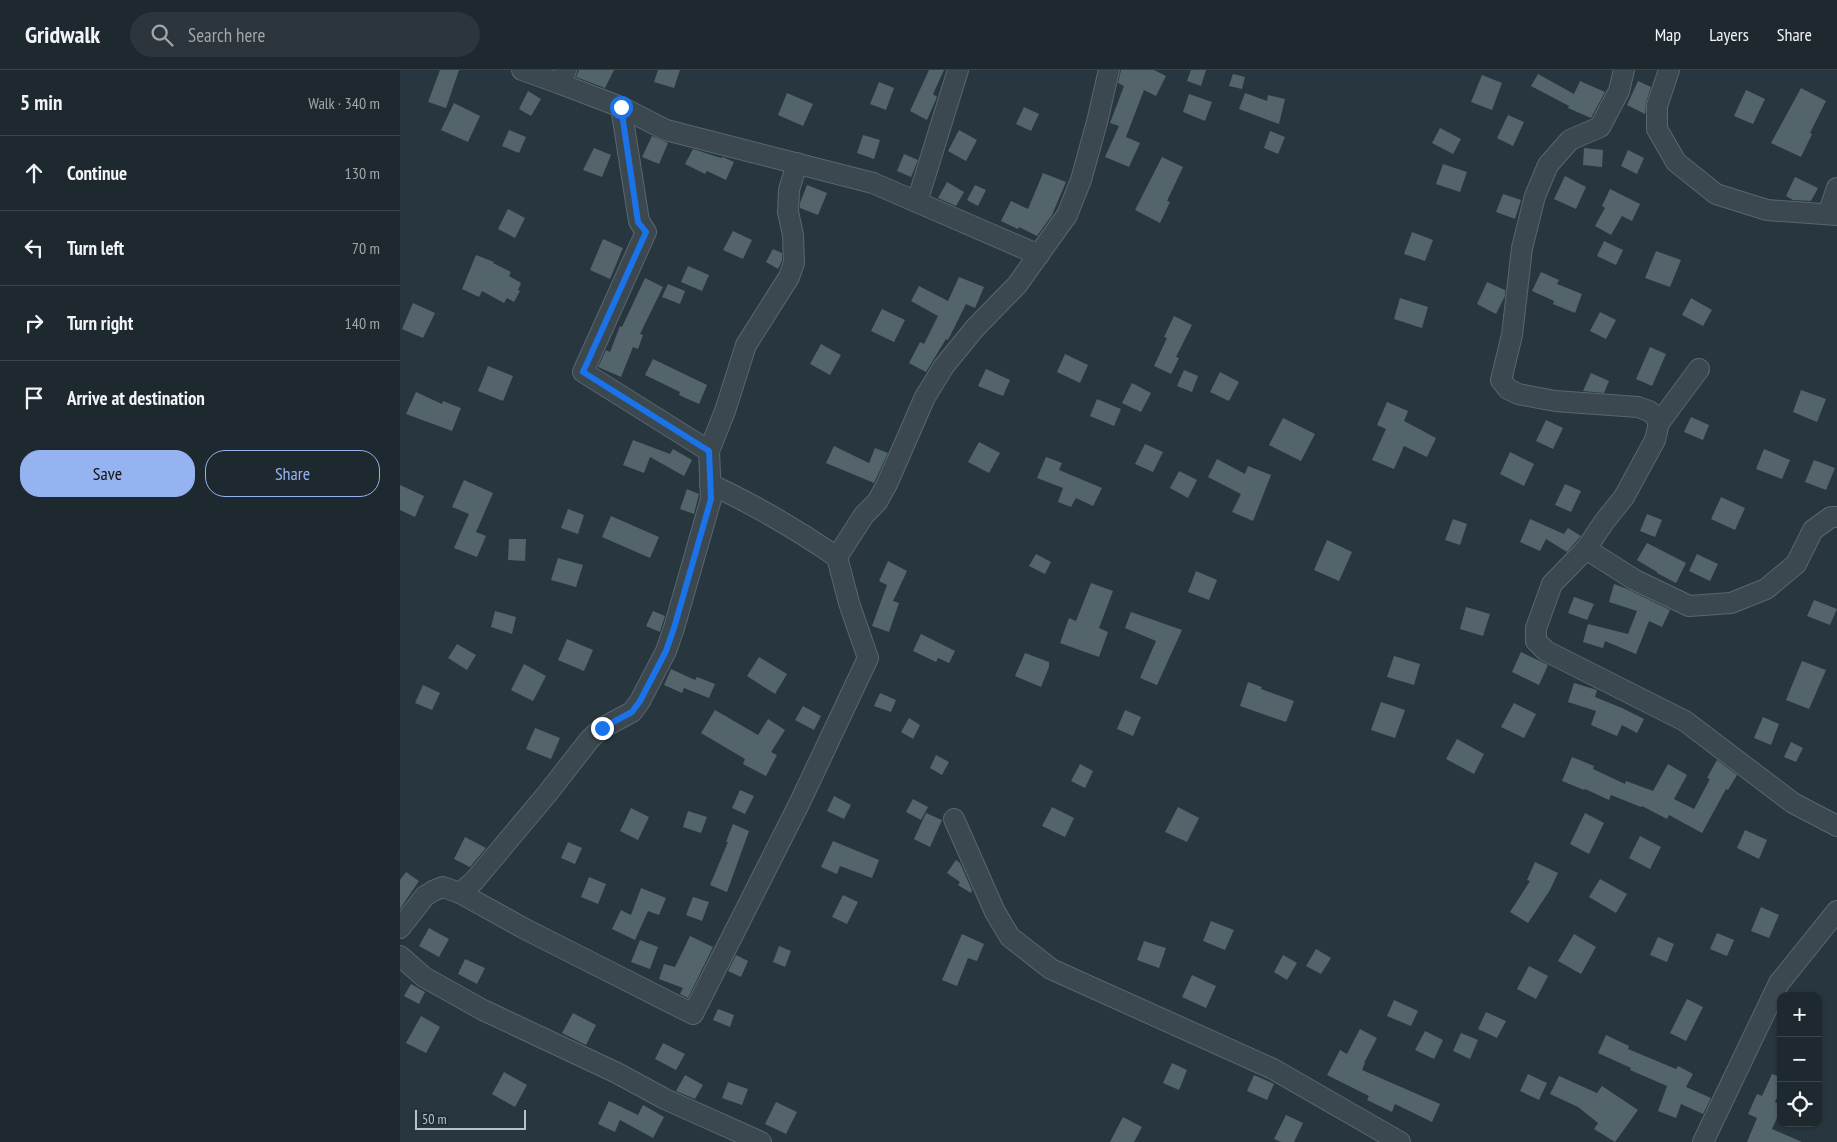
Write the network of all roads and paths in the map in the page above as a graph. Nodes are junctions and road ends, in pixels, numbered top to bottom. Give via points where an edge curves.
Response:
1 (522, 70) edge
2 (958, 70) edge
3 (1109, 70) edge
4 (1624, 70) edge
5 (1669, 70) edge
6 (564, 77) edge
7 (621, 107) junction
8 (797, 163) junction
9 (1837, 188) edge
10 (917, 202) junction
11 (1833, 215) edge
12 (1039, 255) junction
13 (1699, 369) dead end
14 (1659, 423) junction
15 (709, 451) junction
16 (710, 484) junction
17 (1837, 517) edge
18 (1586, 549) junction
19 (837, 557) junction
20 (954, 819) dead end
21 (1837, 826) edge
22 (460, 893) junction
23 (1837, 911) edge
24 (400, 928) edge
25 (400, 956) edge
26 (761, 1142) edge
27 (1400, 1142) edge
28 (1703, 1142) edge

1 - 6 street
2 - 10 street
3 - 12 street via 1081,180 1067,215
4 - 14 street via 1619,91 1600,127 1570,140 1548,165 1535,196 1522,248 1512,335 1502,380 1508,389 1555,401 1638,407 1649,411
5 - 11 street via 1657,106 1657,130 1676,162 1716,194 1767,210
6 - 7 street
7 - 8 street via 666,130
7 - 15 street via 638,222 646,232 583,372
8 - 10 street via 873,182
8 - 15 street via 788,190 794,263 789,277 746,345
9 - 11 street
10 - 12 street
12 - 19 street via 1017,286 975,328 944,366 925,397 877,502 864,514
13 - 14 street
14 - 18 street via 1655,440 1624,497
15 - 16 street
16 - 19 street via 767,512
16 - 22 street via 711,499 674,628 640,701 632,712 602,728 590,739 480,874
17 - 18 street via 1831,517 1813,530 1796,564 1766,589 1731,603 1689,606 1634,580
18 - 21 street via 1552,584 1536,628 1536,641 1546,652 1685,721 1793,803
19 - 22 street via 868,658 800,802 693,1014
20 - 27 street via 995,912 1010,938 1051,969 1273,1069
22 - 24 street via 443,887 433,891 425,896
23 - 28 street via 1779,983
25 - 26 street via 424,976 483,1010

